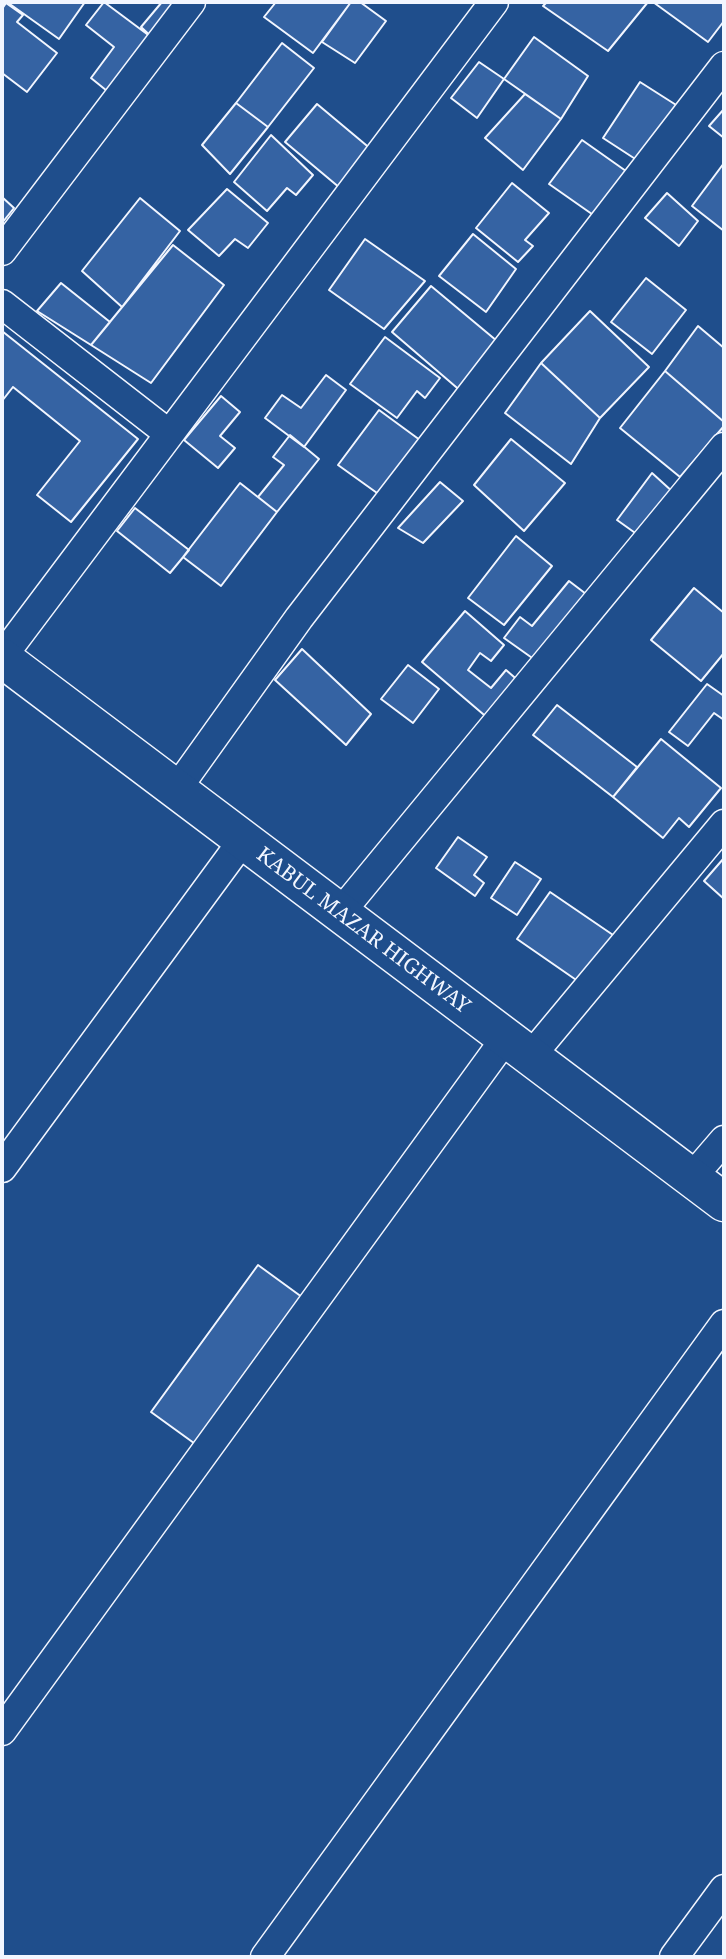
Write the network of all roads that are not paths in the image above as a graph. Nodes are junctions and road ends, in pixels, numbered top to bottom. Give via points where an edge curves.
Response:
1 (191, 2) edge
2 (495, 2) edge
3 (724, 66) edge
4 (2, 251) edge
5 (2, 304) edge
6 (168, 433) junction
7 (724, 447) edge
8 (2, 657) edge
9 (176, 790) junction
10 (724, 824) edge
11 (243, 840) junction
12 (340, 913) junction
13 (518, 1048) junction
14 (724, 1140) edge
15 (2, 1168) edge
16 (693, 1176) junction
17 (724, 1202) edge
18 (724, 1324) edge
19 (2, 1731) edge
20 (724, 1889) edge
21 (265, 1957) edge
22 (674, 1957) edge

1 - 4 street
2 - 6 street
3 - 9 street via 299,618
5 - 6 street
6 - 8 street
7 - 12 street
8 - 9 highway, KABUL MAZAR HIGHWAY
9 - 11 highway, KABUL MAZAR HIGHWAY
10 - 13 street
11 - 12 highway, KABUL MAZAR HIGHWAY
11 - 15 street
12 - 13 highway, KABUL MAZAR HIGHWAY
13 - 16 highway, KABUL MAZAR HIGHWAY
13 - 19 street
14 - 16 street
16 - 17 highway, KABUL MAZAR HIGHWAY
18 - 21 street
20 - 22 street

